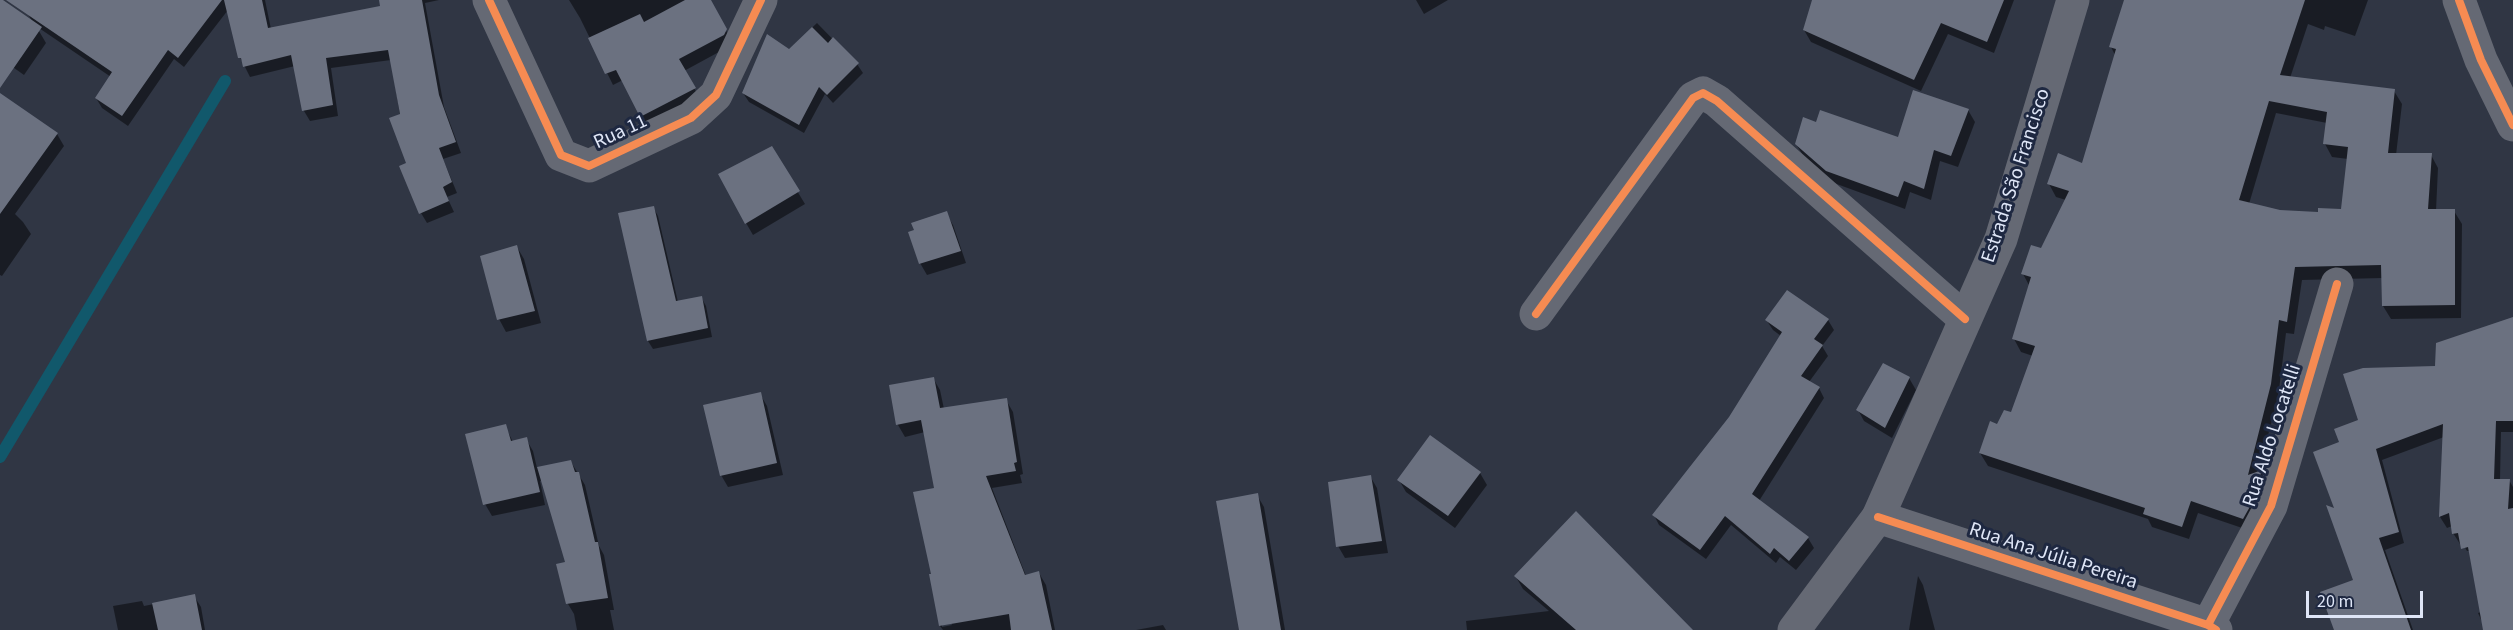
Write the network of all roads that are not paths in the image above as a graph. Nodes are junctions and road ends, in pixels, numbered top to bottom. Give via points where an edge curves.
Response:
1 (489, 0) edge
2 (761, 0) edge
3 (2073, 0) edge
4 (2459, 0) edge
5 (2513, 125) edge
6 (2337, 284) dead end
7 (1536, 314) dead end
8 (1965, 319) junction
9 (1878, 517) junction
10 (2212, 628) edge
11 (1794, 630) edge

1 - 2 street, Rua 11 via 561,155 589,166 691,118 716,95
3 - 8 street, Estrada São Francisco via 2001,239
4 - 5 street via 2481,60
6 - 10 street, Rua Aldo Locatelli via 2271,506
7 - 8 street via 1693,98 1703,93 1717,101
8 - 9 street, Estrada São Francisco
9 - 10 street, Rua Ana Júlia Pereira
9 - 11 street, Estrada São Francisco

